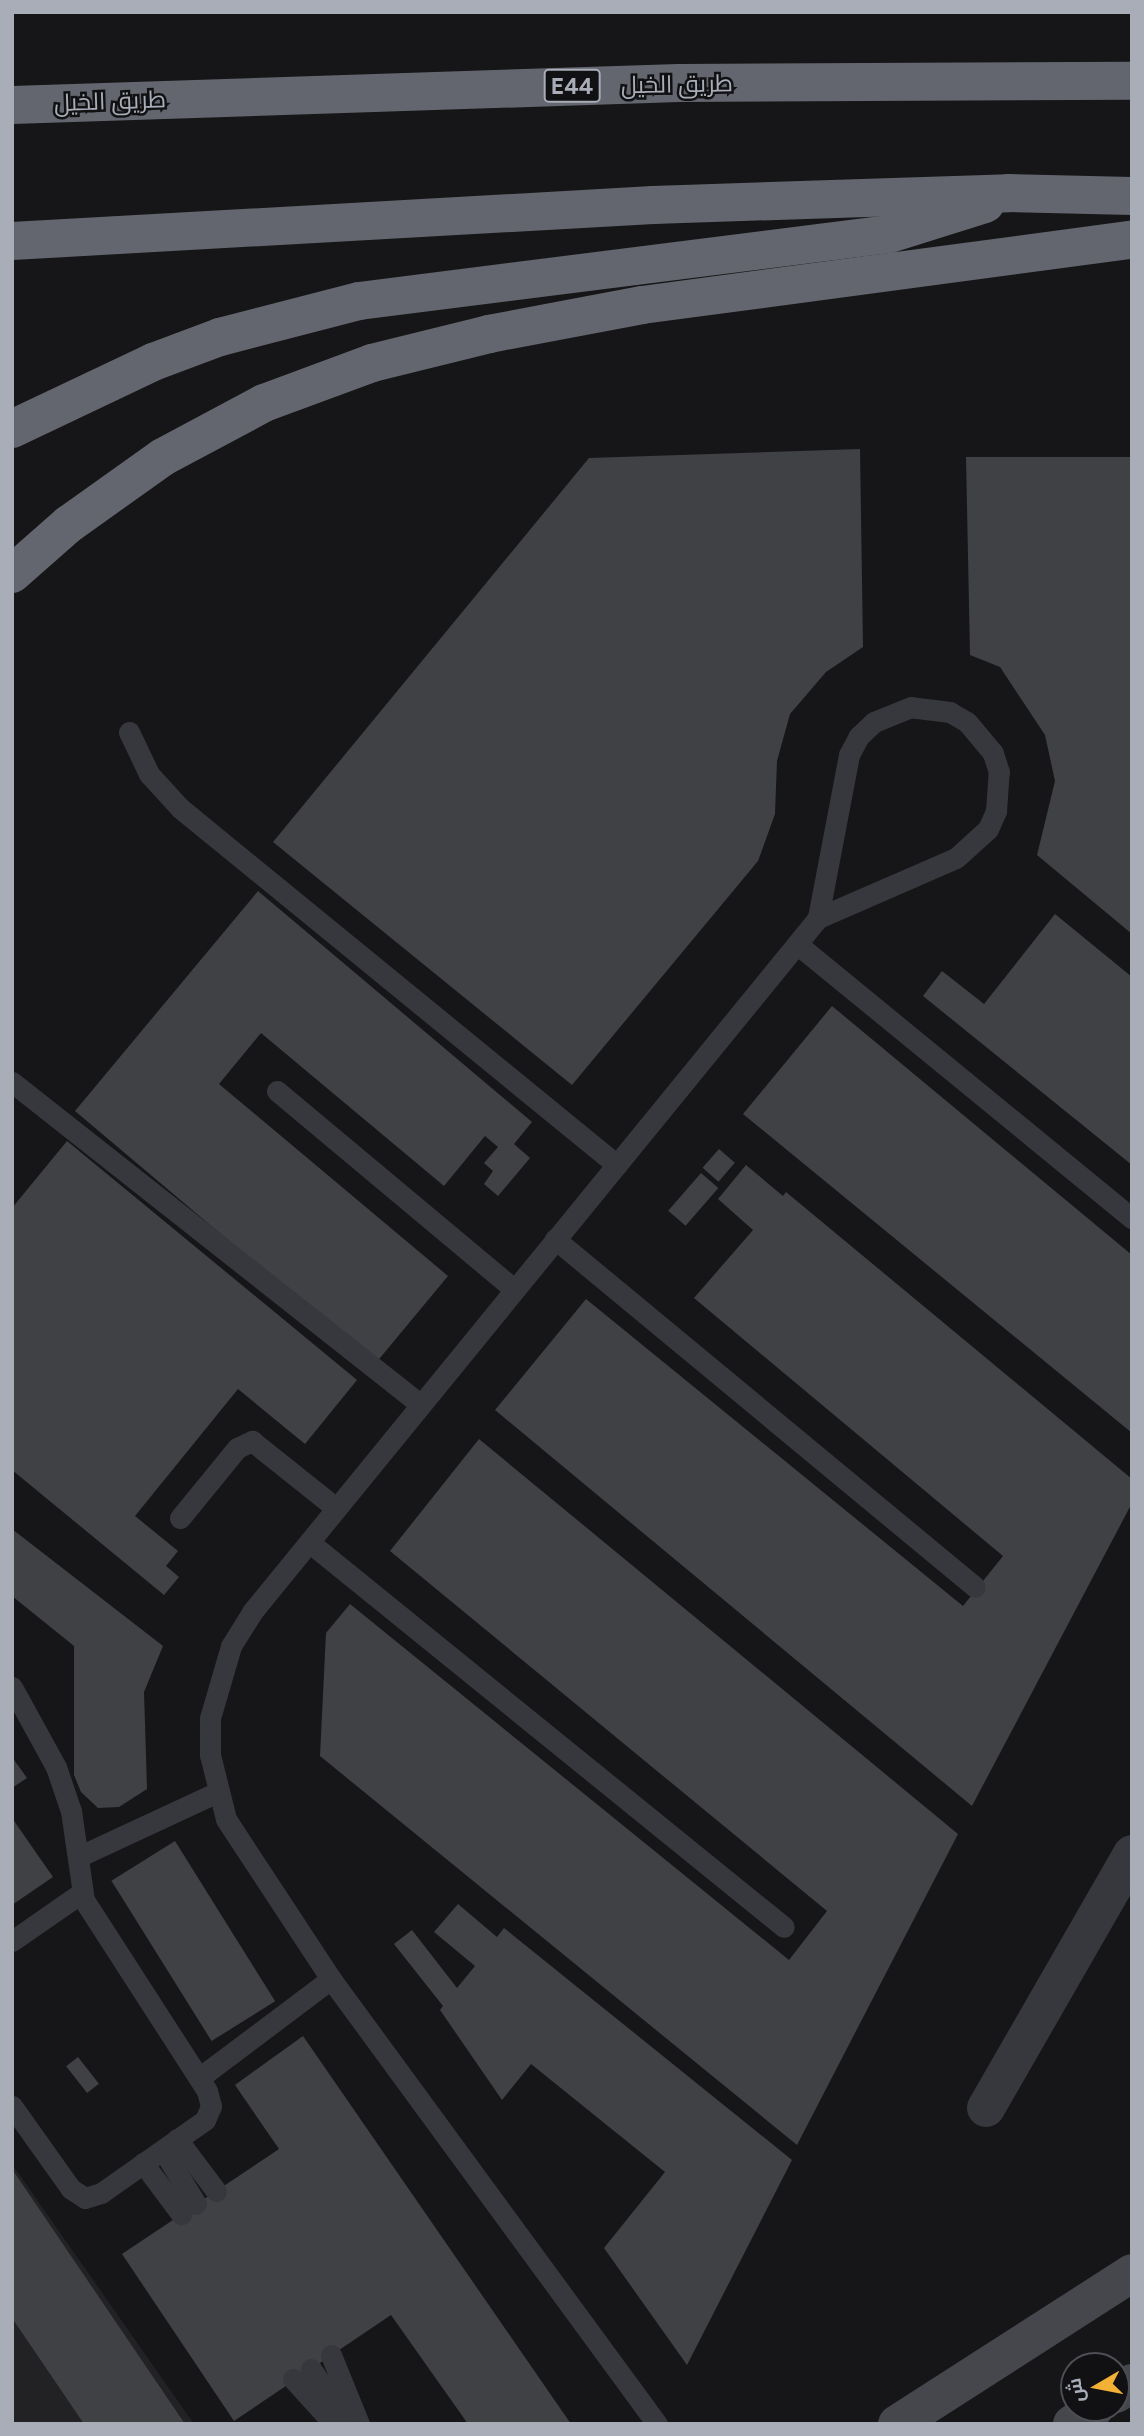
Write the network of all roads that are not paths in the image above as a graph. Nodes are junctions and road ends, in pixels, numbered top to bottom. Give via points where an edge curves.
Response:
1 (1132, 81) edge
2 (12, 105) edge
3 (1009, 193) junction
4 (1132, 196) edge
5 (1132, 240) edge
6 (12, 241) edge
7 (12, 429) edge
8 (12, 574) edge
9 (129, 732) dead end
10 (818, 918) junction
11 (797, 944) junction
12 (12, 1082) edge
13 (277, 1091) dead end
14 (617, 1165) junction
15 (1132, 1218) edge
16 (555, 1239) junction
17 (514, 1289) junction
18 (420, 1404) junction
19 (336, 1508) junction
20 (180, 1518) dead end
21 (309, 1542) junction
22 (975, 1587) dead end
23 (12, 1687) edge
24 (216, 1793) junction
25 (1132, 1854) edge
26 (80, 1856) junction
27 (81, 1893) junction
28 (784, 1927) dead end
29 (12, 1941) edge
30 (331, 1979) junction
31 (199, 2078) junction
32 (12, 2106) edge
33 (986, 2108) dead end
34 (170, 2144) junction
35 (143, 2163) junction
36 (216, 2191) dead end
37 (1132, 2273) edge
38 (331, 2355) dead end
39 (659, 2421) edge
40 (334, 2424) edge
41 (349, 2424) edge
42 (359, 2424) edge
43 (897, 2424) edge

1 - 2 highway, طريق الخيل / E44 via 679,83
3 - 4 highway
3 - 6 highway via 519,211
3 - 7 highway via 974,209 889,234 430,289 324,309 220,337 153,362
5 - 8 highway via 642,306 489,334 372,363 264,403 163,457 69,523
9 - 14 lane via 149,774 180,808
10 - 10 lane via 957,858 988,829 1000,792 999,772 993,753 967,722 950,712 911,707 874,722 859,736 849,755
10 - 11 lane
11 - 14 lane
11 - 15 lane
12 - 18 lane
13 - 17 lane
14 - 16 lane
16 - 17 lane
16 - 22 lane
17 - 18 lane
18 - 19 lane
19 - 20 lane via 253,1441 237,1448
19 - 21 lane
21 - 24 lane via 252,1612 222,1670 210,1718
21 - 28 lane
23 - 26 lane via 56,1767
24 - 26 lane
24 - 30 lane via 226,1819
25 - 33 street
26 - 27 lane
27 - 29 lane
27 - 31 lane
30 - 31 lane
30 - 39 lane
31 - 34 lane via 211,2098 209,2113
32 - 35 lane via 78,2195 94,2197
34 - 35 lane
34 - 35 lane via 189,2209
34 - 36 lane
37 - 43 street
38 - 42 lane
40 - 41 lane via 302,2374

